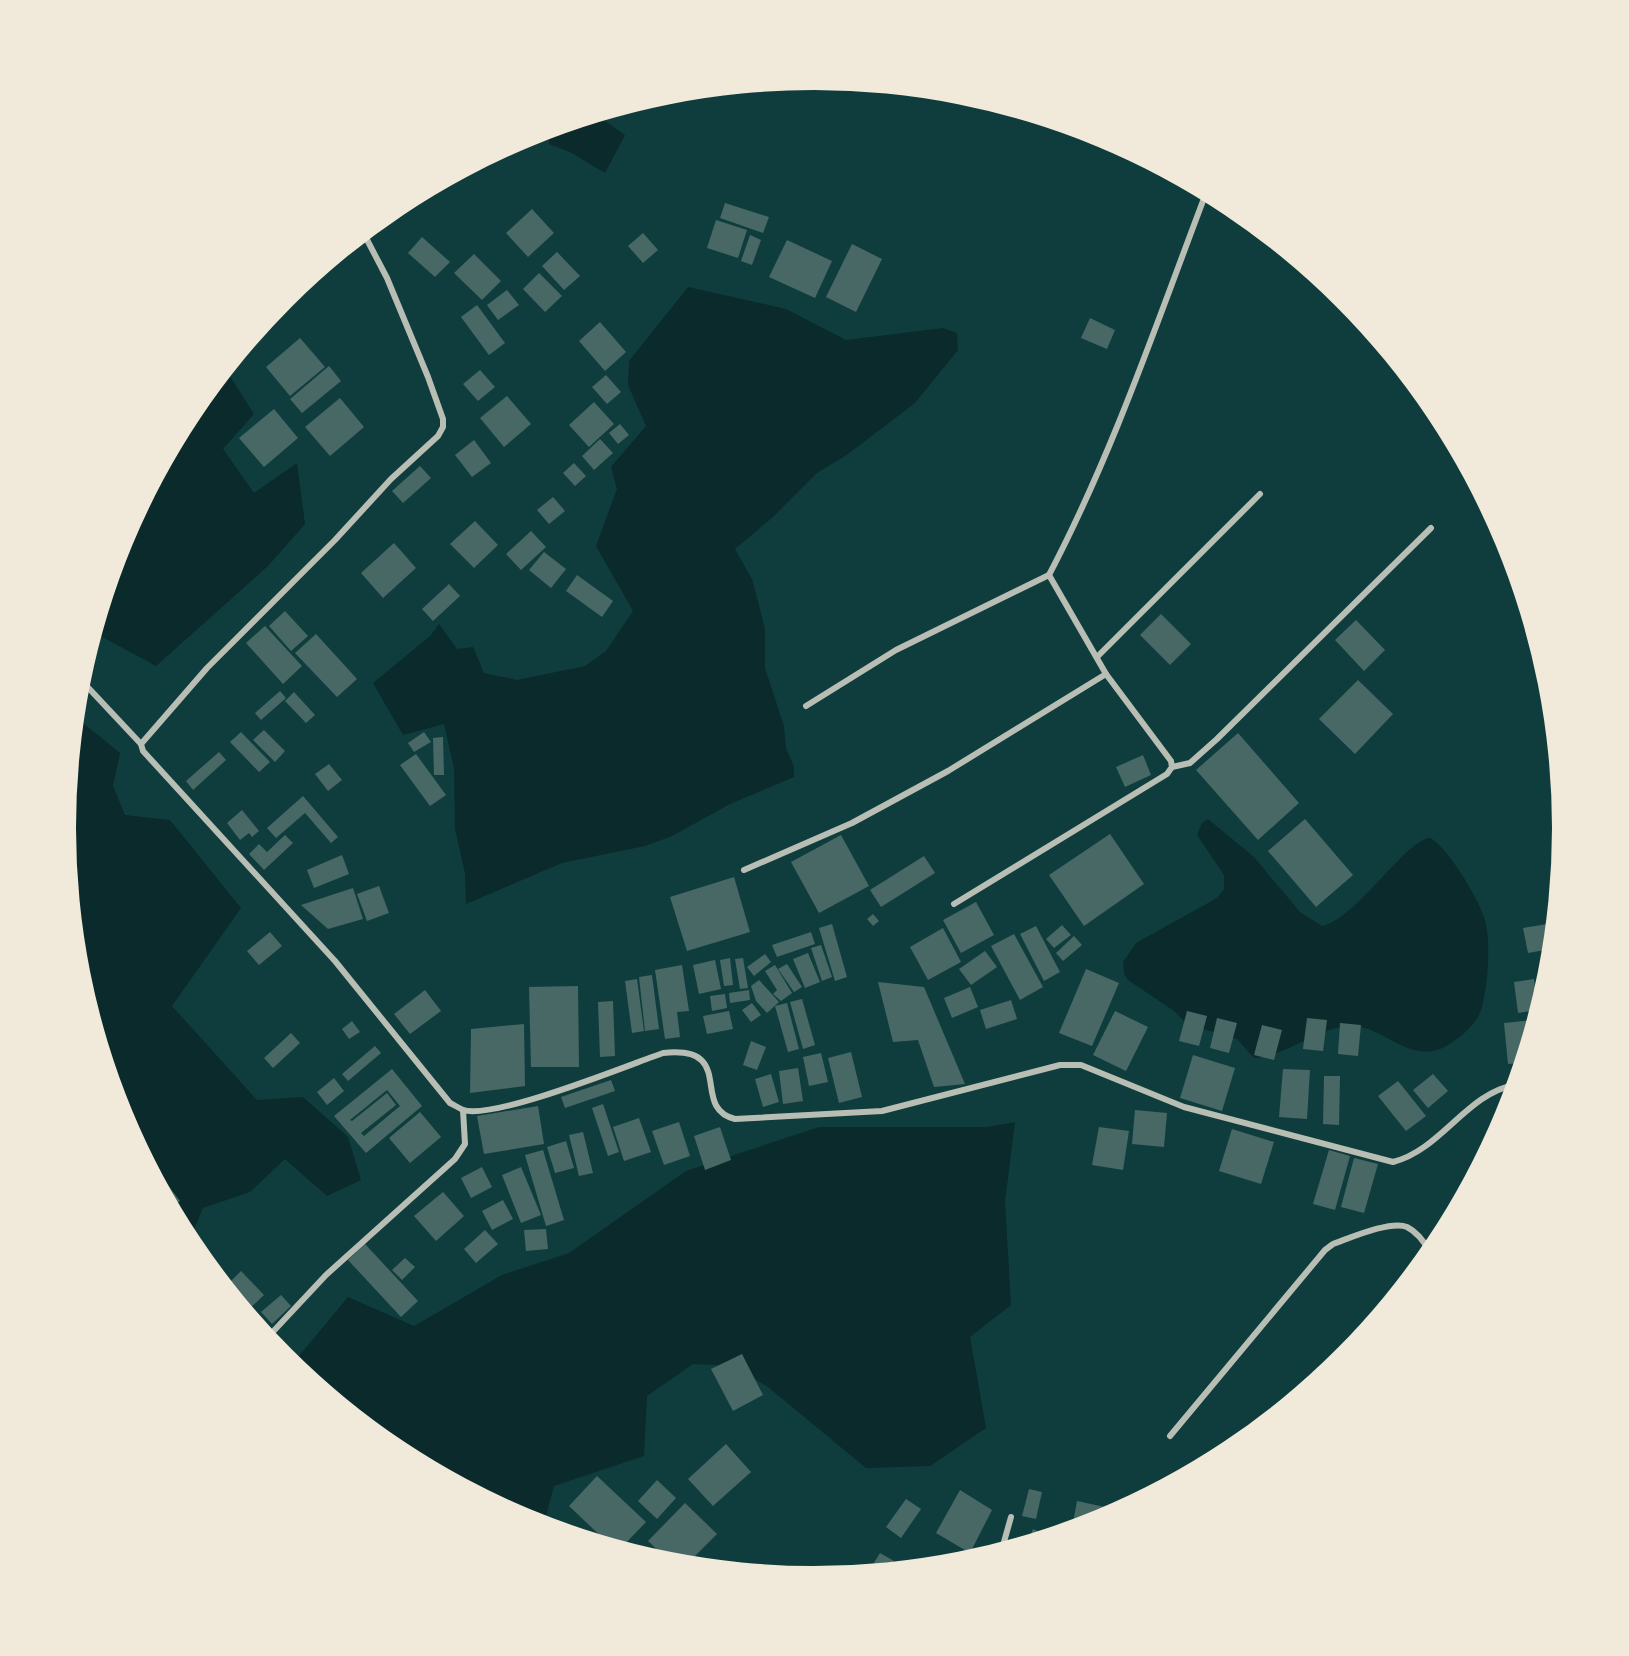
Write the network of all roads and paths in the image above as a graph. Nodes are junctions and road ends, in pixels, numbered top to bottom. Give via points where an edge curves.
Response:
1 (1203, 201) edge
2 (368, 241) edge
3 (1260, 494) dead end
4 (1431, 528) dead end
5 (1049, 575) junction
6 (1097, 657) junction
7 (1106, 674) junction
8 (90, 690) edge
9 (806, 706) dead end
10 (141, 744) junction
11 (1172, 767) junction
12 (744, 870) dead end
13 (954, 904) dead end
14 (1504, 1089) edge
15 (463, 1110) junction
16 (1424, 1243) edge
17 (274, 1330) edge
18 (1170, 1436) dead end
19 (1011, 1517) dead end
20 (1004, 1541) edge

1 - 5 street via 1136,379 1079,517
2 - 10 street via 414,344 443,428 207,668
3 - 6 street
4 - 11 street via 1217,739 1190,763
5 - 6 street
5 - 9 street via 896,650
6 - 7 street
7 - 11 street
7 - 12 street via 852,824
8 - 10 street
10 - 15 street via 143,751 335,961 450,1103
11 - 13 street via 1167,774
14 - 15 street via 1488,1095 1409,1158 1394,1162 1184,1107 1080,1065 1060,1065 882,1111 735,1119 722,1116 713,1106 708,1068 683,1051 663,1053 517,1103
15 - 17 street via 465,1144 455,1159 326,1275
16 - 18 street via 1407,1227 1392,1225 1325,1250
19 - 20 street

